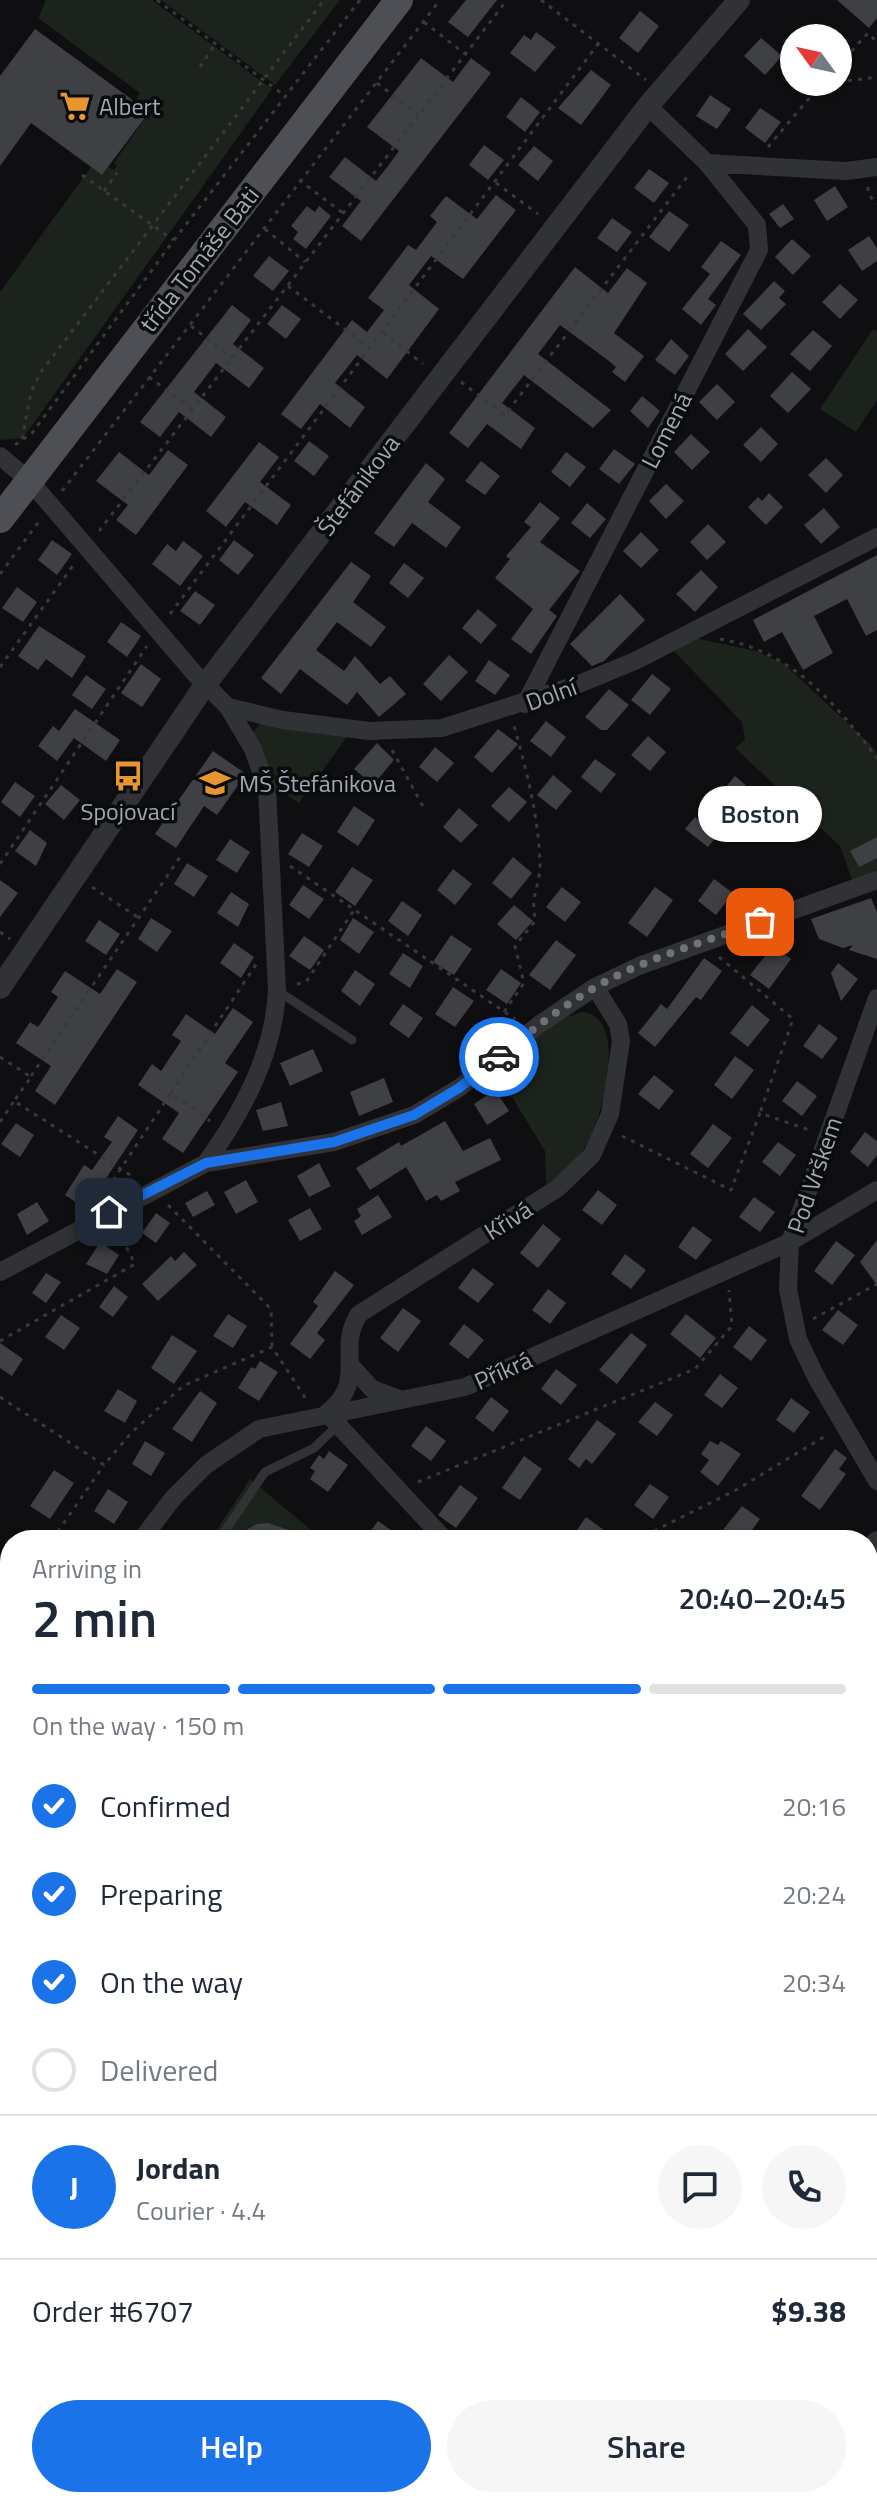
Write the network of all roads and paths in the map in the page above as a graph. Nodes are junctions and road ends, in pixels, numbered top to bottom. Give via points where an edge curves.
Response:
1 (157, 0) edge
2 (324, 0) edge
3 (360, 0) edge
4 (399, 0) edge
5 (440, 0) edge
6 (507, 0) edge
7 (541, 0) edge
8 (739, 0) edge
9 (424, 22) junction
10 (877, 42) edge
11 (215, 44) junction
12 (598, 44) junction
13 (852, 51) edge
14 (465, 54) junction
15 (200, 67) dead end
16 (877, 77) edge
17 (263, 79) junction
18 (852, 80) edge
19 (649, 82) dead end
20 (376, 83) junction
21 (812, 96) edge
22 (286, 97) junction
23 (648, 106) junction
24 (419, 115) junction
25 (705, 160) junction
26 (751, 166) junction
27 (877, 167) edge
28 (117, 173) dead end
29 (82, 175) dead end
30 (299, 180) junction
31 (495, 182) junction
32 (104, 191) junction
33 (343, 213) junction
34 (544, 219) dead end
35 (153, 226) junction
36 (264, 228) junction
37 (174, 240) junction
38 (305, 262) junction
39 (287, 285) junction
40 (191, 326) junction
41 (383, 332) junction
42 (371, 349) junction
43 (232, 358) junction
44 (429, 369) dead end
45 (149, 377) junction
46 (456, 378) dead end
47 (193, 410) junction
48 (21, 441) junction
49 (5, 456) edge
50 (30, 481) junction
51 (51, 506) junction
52 (0, 519) edge
53 (877, 537) edge
54 (86, 547) junction
55 (0, 574) edge
56 (158, 629) junction
57 (689, 633) junction
58 (0, 667) edge
59 (205, 685) junction
60 (517, 706) junction
61 (228, 707) junction
62 (381, 731) junction
63 (877, 758) edge
64 (425, 810) dead end
65 (272, 853) junction
66 (180, 857) dead end
67 (0, 864) edge
68 (877, 880) edge
69 (88, 884) dead end
70 (354, 910) junction
71 (139, 918) junction
72 (0, 932) edge
73 (15, 941) dead end
74 (702, 943) junction
75 (276, 947) junction
76 (595, 987) junction
77 (0, 988) edge
78 (277, 990) junction
79 (877, 998) edge
80 (504, 1012) junction
81 (531, 1031) junction
82 (352, 1040) dead end
83 (31, 1077) dead end
84 (171, 1093) junction
85 (14, 1101) dead end
86 (760, 1113) junction
87 (0, 1122) edge
88 (606, 1128) junction
89 (227, 1133) junction
90 (828, 1137) junction
91 (206, 1163) junction
92 (120, 1169) dead end
93 (877, 1190) edge
94 (109, 1212) junction
95 (790, 1242) junction
96 (728, 1271) junction
97 (0, 1272) edge
98 (877, 1284) edge
99 (795, 1329) junction
100 (0, 1341) edge
101 (353, 1368) junction
102 (0, 1397) edge
103 (404, 1400) junction
104 (327, 1418) junction
105 (844, 1424) junction
106 (104, 1465) junction
107 (877, 1481) edge
108 (396, 1491) junction
109 (59, 1530) edge
110 (149, 1530) edge
111 (225, 1530) edge
112 (435, 1530) edge
113 (656, 1530) edge

1 - 11 path
2 - 17 path
3 - 22 path
4 - 50 main road, třída Tomáše Bati
5 - 9 path
6 - 14 path
7 - 12 path
8 - 23 street, Štefánikova
9 - 14 path
9 - 20 path
10 - 13 path via 868,33
11 - 15 path
11 - 17 path
12 - 19 path
12 - 31 path
14 - 24 path
16 - 18 path
17 - 22 path
17 - 35 path
20 - 24 path
20 - 30 path
21 - 26 path
22 - 37 path
23 - 25 street, Lomená
23 - 59 street, Štefánikova
24 - 33 path
25 - 26 street
25 - 46 path via 505,415
25 - 60 street, Lomená via 757,225 759,250
26 - 27 street via 846,171
28 - 32 path
29 - 32 path
30 - 33 path
30 - 36 path
31 - 34 path
31 - 41 path
32 - 35 path
33 - 38 path
35 - 37 path
35 - 48 path via 41,372 31,392
36 - 38 path
36 - 40 path
37 - 48 path
38 - 39 path
39 - 42 path
39 - 43 path
40 - 43 path
40 - 45 path
41 - 42 path
41 - 44 path
42 - 56 path
43 - 47 path
45 - 47 path
45 - 51 path
47 - 54 path
48 - 49 path
48 - 49 path
49 - 50 street
50 - 51 street
50 - 52 main road, třída Tomáše Bati
51 - 54 street
51 - 55 path
53 - 57 street, Dolní
54 - 56 street
54 - 58 path
56 - 59 street
56 - 67 path
57 - 60 street, Dolní via 635,661
57 - 63 path via 751,644 792,667 844,714
59 - 61 street
59 - 77 street, Štefánikova
60 - 62 street, Dolní via 442,728
60 - 80 path via 540,867 531,905 536,920 515,946 524,983
61 - 62 street, Dolní via 312,725
61 - 65 street via 267,788
62 - 64 path
65 - 70 path
65 - 75 street
66 - 71 path
68 - 74 street
69 - 71 path
70 - 78 path via 306,982
70 - 80 path
71 - 83 path
72 - 73 path
74 - 76 street
74 - 86 path via 793,1019
75 - 78 street
75 - 84 path via 261,956
76 - 81 street
76 - 88 street, Křivá via 618,1024 621,1041 618,1083
78 - 82 lane
78 - 89 street via 268,1046
79 - 90 street, Pod Vrškem
80 - 81 path
81 - 91 street via 459,1088 414,1115 334,1142
84 - 89 path
84 - 92 path
85 - 87 path
86 - 88 path via 731,1190
86 - 90 path
88 - 101 street, Křivá via 592,1155 571,1178 359,1314 349,1336
89 - 91 street
90 - 95 street, Pod Vrškem
91 - 94 street
93 - 95 street, Příkrá
94 - 97 street
94 - 100 path via 135,1264
95 - 96 street, Příkrá
95 - 99 street, Pod Vrškem via 788,1289
96 - 103 street, Příkrá via 465,1387
96 - 108 path via 732,1326 695,1369
98 - 99 path
99 - 105 street, Pod Vrškem
101 - 103 street via 372,1389
101 - 104 street, Křivá via 342,1398
102 - 106 path
103 - 104 street, Příkrá
104 - 106 path via 272,1347 183,1386
104 - 108 street
104 - 110 street, Příkrá via 259,1429 239,1440 206,1465
104 - 111 lane via 314,1448 265,1472
105 - 107 street, Pod Vrškem
105 - 113 path via 736,1490
106 - 109 path
108 - 112 street

